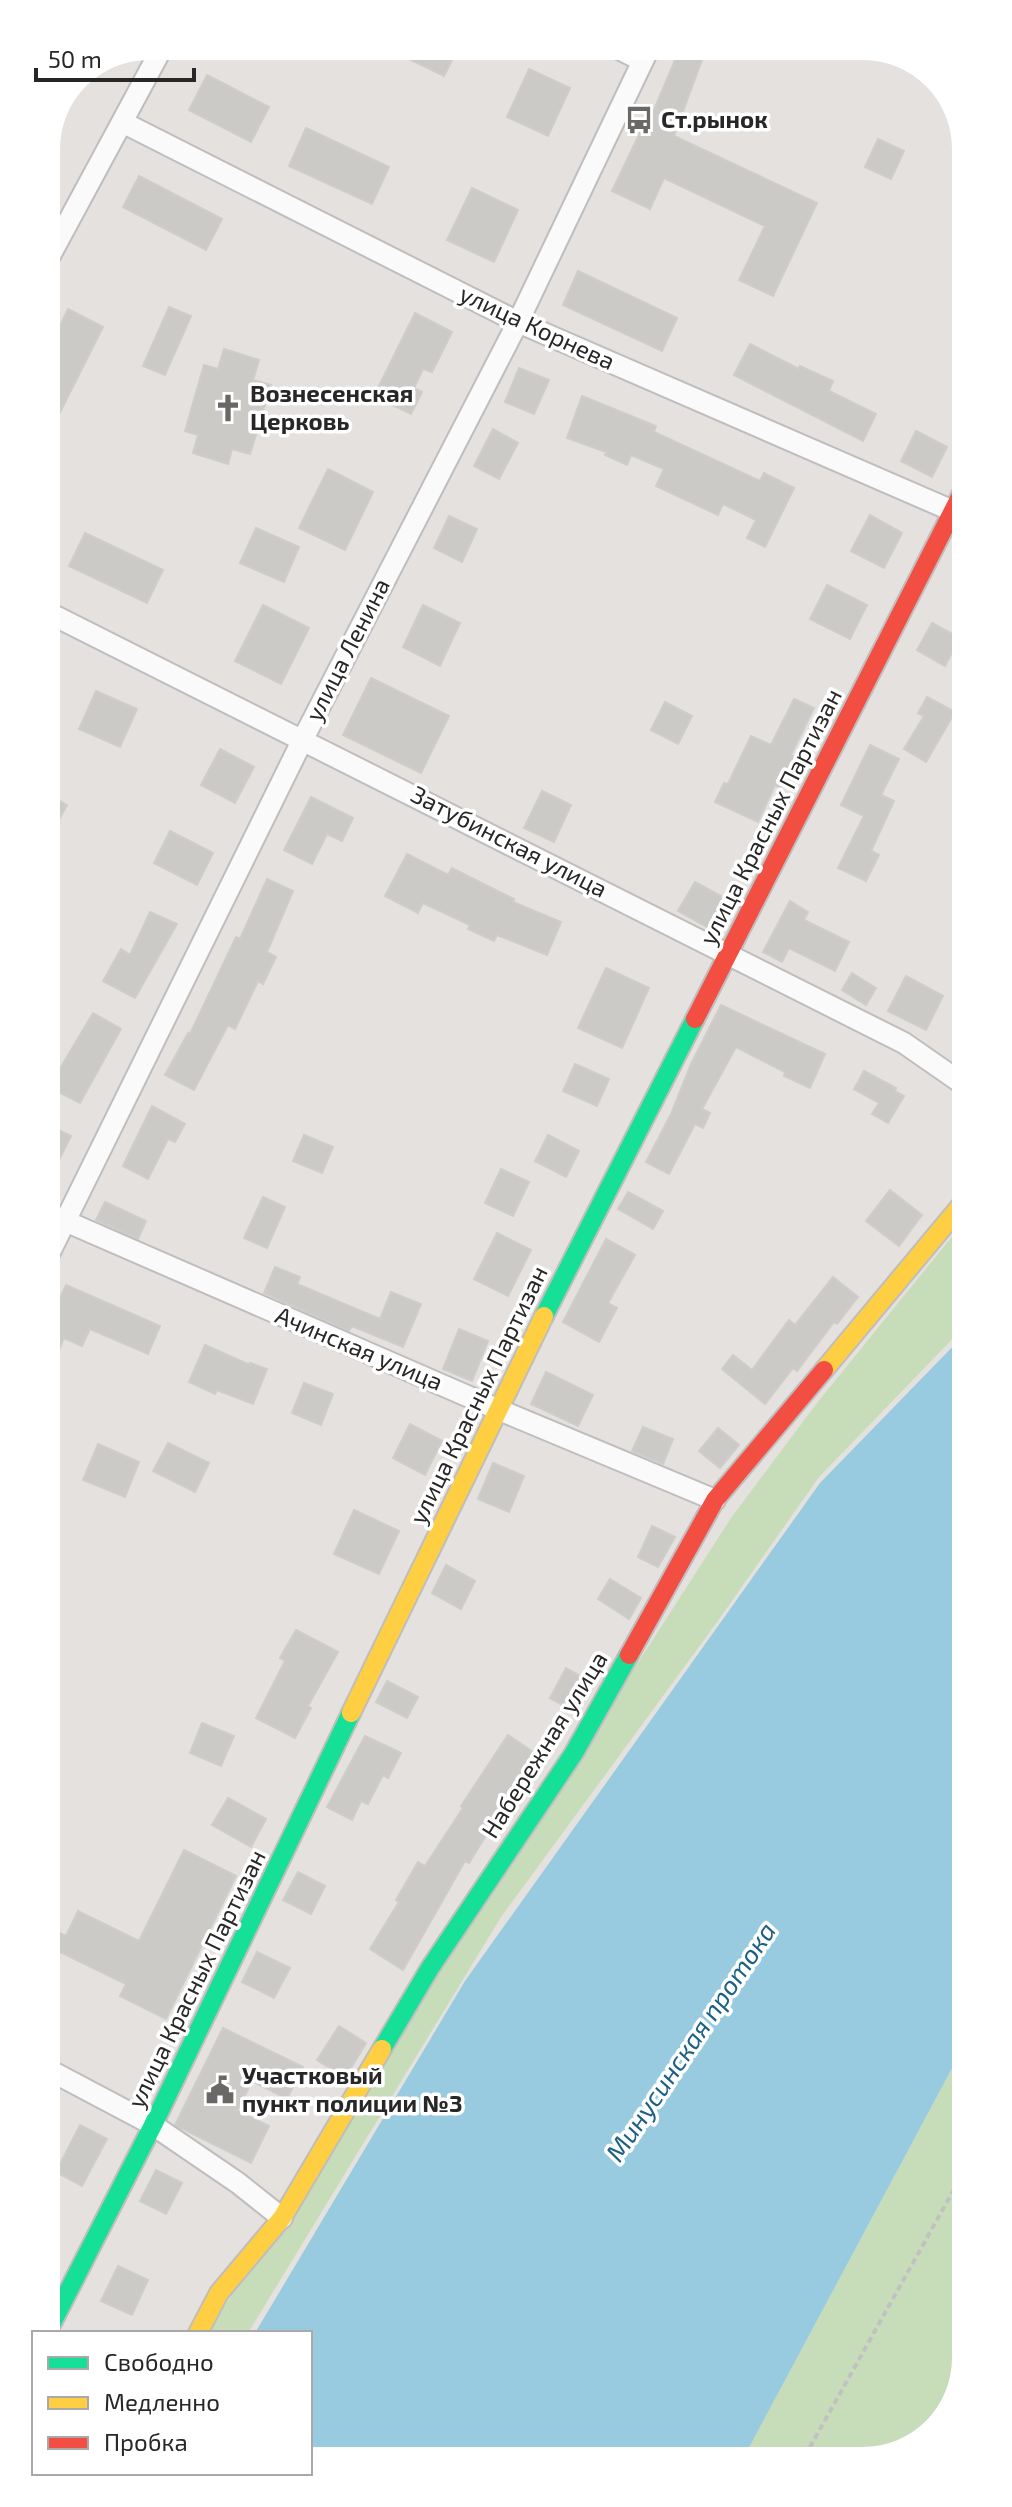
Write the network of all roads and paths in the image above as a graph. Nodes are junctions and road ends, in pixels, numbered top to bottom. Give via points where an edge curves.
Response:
1 (155, 60) edge
2 (644, 60) edge
3 (122, 122) junction
4 (60, 237) edge
5 (518, 322) junction
6 (952, 503) edge
7 (952, 520) edge
8 (60, 618) edge
9 (303, 739) junction
10 (730, 953) junction
11 (952, 1076) edge
12 (60, 1212) edge
13 (952, 1216) edge
14 (60, 1219) edge
15 (497, 1409) junction
16 (715, 1500) junction
17 (60, 2076) edge
18 (153, 2125) junction
19 (952, 2193) edge
20 (282, 2218) junction
21 (60, 2307) edge
22 (199, 2331) edge
23 (810, 2447) edge

1 - 3 street
2 - 5 street, улица Ленина
3 - 4 street
3 - 5 street, улица Корнева
5 - 6 street, улица Корнева
5 - 9 street, улица Ленина
7 - 10 main road, улица Красных Партизан
8 - 9 street, Затубинская улица
9 - 10 street, Затубинская улица
9 - 12 street, улица Ленина
10 - 11 street, Затубинская улица via 904,1043
10 - 15 main road, улица Красных Партизан
13 - 16 main road, Набережная улица
14 - 15 street, Ачинская улица
15 - 16 street, Ачинская улица
15 - 18 main road, улица Красных Партизан
16 - 20 main road, Набережная улица via 574,1753 430,1968
17 - 18 street
18 - 20 street
18 - 21 main road, улица Красных Партизан
19 - 23 path
20 - 22 main road, Набережная улица via 219,2293

